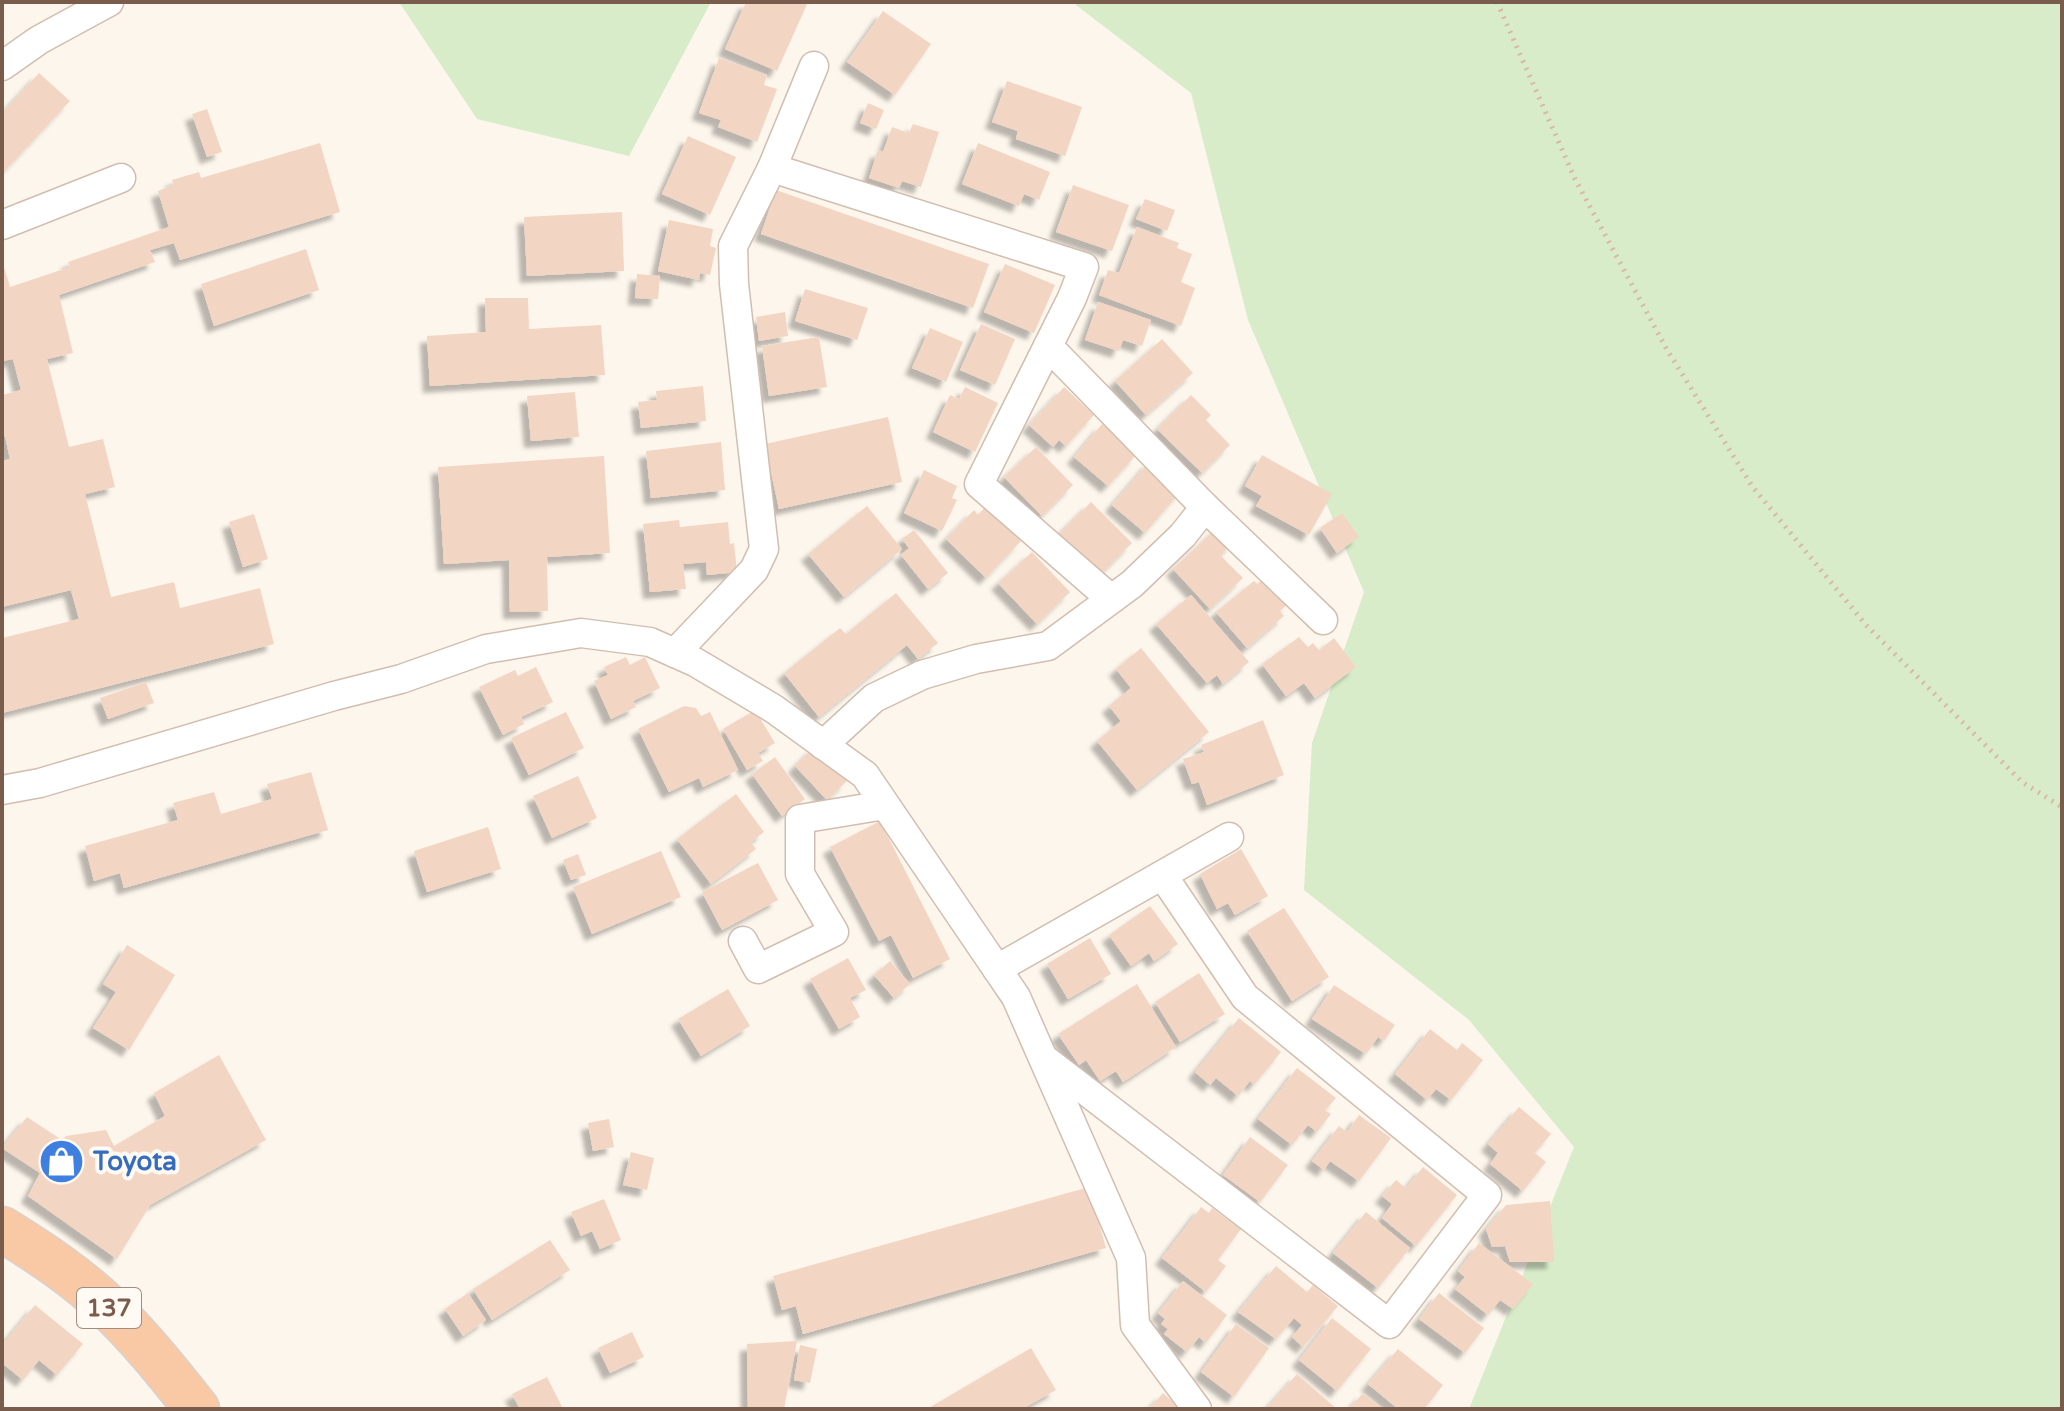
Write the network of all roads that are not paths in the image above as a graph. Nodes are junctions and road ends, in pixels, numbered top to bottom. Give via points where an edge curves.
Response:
1 (109, 2) edge
2 (2, 66) edge
3 (814, 66) dead end
4 (772, 168) junction
5 (121, 178) dead end
6 (2, 225) edge
7 (1048, 346) junction
8 (1205, 507) junction
9 (1111, 599) junction
10 (1323, 620) dead end
11 (675, 653) junction
12 (823, 745) junction
13 (2, 790) edge
14 (885, 805) junction
15 (1229, 837) dead end
16 (1163, 876) junction
17 (743, 941) dead end
18 (997, 969) junction
19 (1043, 1058) junction
20 (2, 1229) edge
21 (197, 1409) edge
22 (1197, 1409) edge

1 - 2 street
3 - 4 street
4 - 7 street via 1084,267
4 - 11 street via 733,246 764,549 754,570
5 - 6 street
7 - 8 street
7 - 9 street via 979,484
8 - 9 street via 1183,535
8 - 10 street
9 - 12 street via 1048,646 922,675 874,698
11 - 12 street via 774,709
11 - 13 street via 650,642 581,633 486,649 401,679
12 - 14 street via 865,775
14 - 17 street via 800,819 800,874 834,932 758,969
14 - 18 street
15 - 16 street
16 - 18 street
16 - 19 street via 1245,997 1487,1195 1389,1324
18 - 19 street via 1016,997
19 - 22 street via 1131,1258 1135,1325
20 - 21 highway, 137 via 51,1259 107,1305

